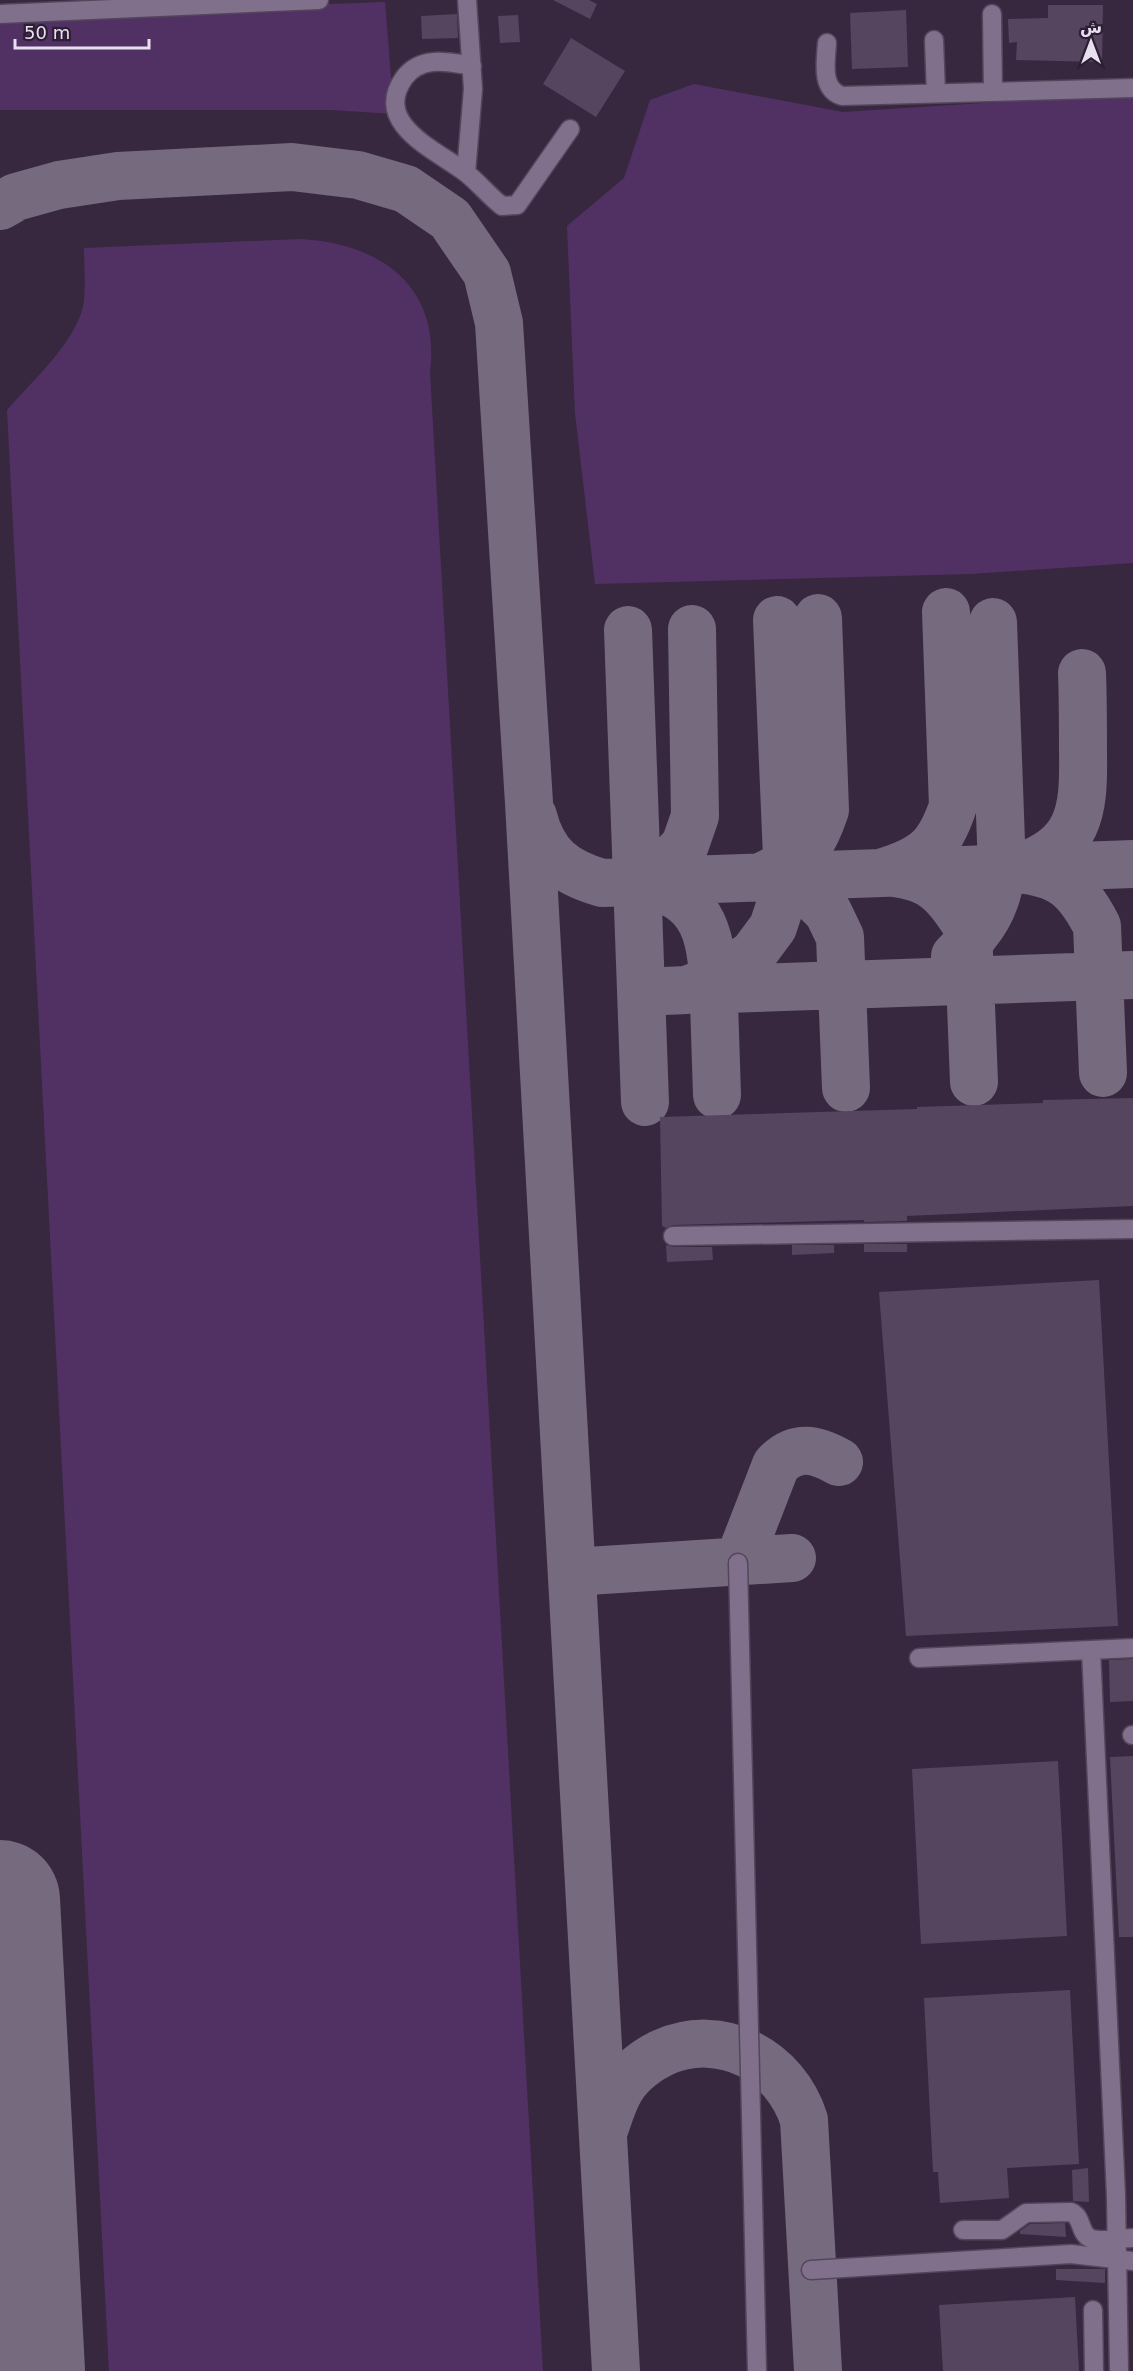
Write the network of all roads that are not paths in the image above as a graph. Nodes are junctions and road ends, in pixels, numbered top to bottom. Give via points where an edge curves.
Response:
1 (319, 0) edge
2 (467, 0) edge
3 (0, 14) edge
4 (992, 14) dead end
5 (934, 40) dead end
6 (826, 43) dead end
7 (472, 66) junction
8 (1133, 88) edge
9 (993, 91) junction
10 (936, 93) junction
11 (570, 129) dead end
12 (466, 173) junction
13 (1133, 1229) edge
14 (673, 1236) dead end
15 (738, 1563) dead end
16 (1133, 1648) edge
17 (1091, 1650) junction
18 (919, 1658) dead end
19 (963, 2230) dead end
20 (1125, 2238) edge
21 (1125, 2260) edge
22 (811, 2270) dead end
23 (1093, 2310) dead end
24 (1126, 2328) edge
25 (1119, 2362) edge
26 (1094, 2363) edge
27 (758, 2371) edge

1 - 3 lane
2 - 7 lane
4 - 9 lane
5 - 10 lane
6 - 10 lane via 827,80 836,94
7 - 12 lane via 473,117
7 - 12 lane via 433,61 419,65 399,85 396,99 397,113 412,136
8 - 9 lane
9 - 10 lane
11 - 12 lane via 517,205 502,206
13 - 14 lane
15 - 27 lane
16 - 17 lane
17 - 18 lane
17 - 20 lane
19 - 20 lane via 1002,2230 1026,2213 1071,2212 1079,2218 1088,2236
20 - 21 lane
21 - 22 lane via 1071,2254
21 - 24 lane
23 - 26 lane
24 - 25 lane
25 - 26 lane

